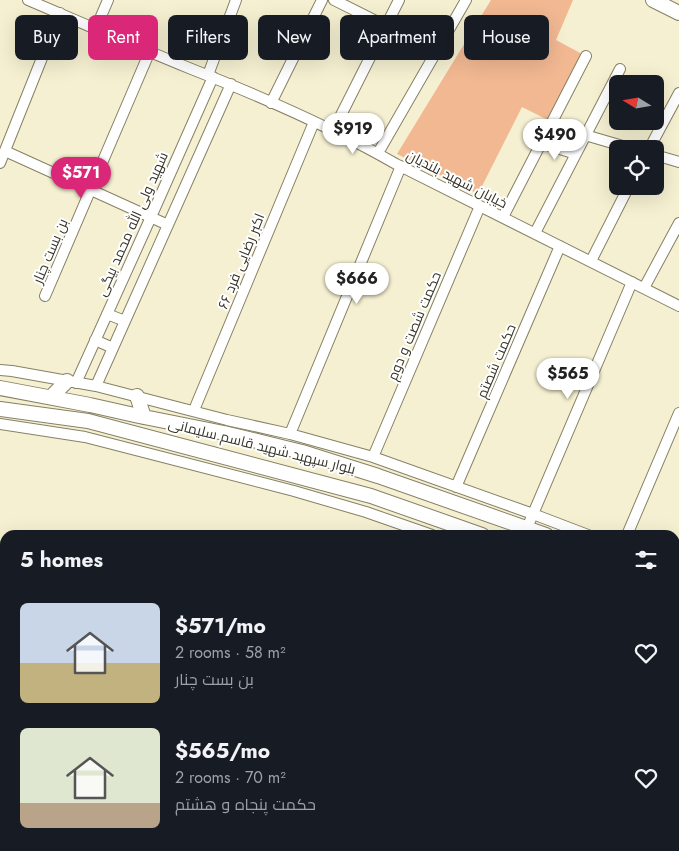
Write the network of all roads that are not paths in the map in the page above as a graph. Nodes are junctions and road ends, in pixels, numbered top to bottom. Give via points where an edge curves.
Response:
1 (108, 0) edge
2 (236, 0) edge
3 (322, 0) edge
4 (334, 0) edge
5 (399, 0) edge
6 (466, 0) edge
7 (653, 0) edge
8 (31, 1) edge
9 (60, 13) junction
10 (679, 13) edge
11 (102, 15) edge
12 (364, 15) edge
13 (392, 15) edge
14 (454, 20) edge
15 (88, 25) edge
16 (158, 54) edge
17 (586, 56) dead end
18 (146, 60) edge
19 (369, 60) edge
20 (431, 60) edge
21 (620, 69) dead end
22 (210, 76) junction
23 (231, 84) junction
24 (679, 93) edge
25 (271, 102) junction
26 (338, 120) dead end
27 (314, 122) junction
28 (586, 135) junction
29 (654, 140) edge
30 (609, 142) edge
31 (541, 143) junction
32 (5, 151) junction
33 (378, 153) junction
34 (576, 154) junction
35 (664, 158) edge
36 (679, 162) edge
37 (0, 163) edge
38 (401, 166) junction
39 (91, 190) junction
40 (625, 195) edge
41 (480, 206) junction
42 (151, 217) junction
43 (503, 217) junction
44 (679, 223) edge
45 (168, 225) junction
46 (535, 233) junction
47 (560, 246) junction
48 (591, 261) junction
49 (632, 282) junction
50 (644, 288) junction
51 (45, 296) dead end
52 (679, 306) edge
53 (107, 314) junction
54 (125, 321) junction
55 (95, 340) junction
56 (113, 348) junction
57 (0, 370) edge
58 (71, 382) junction
59 (96, 386) junction
60 (0, 388) edge
61 (137, 396) junction
62 (52, 397) junction
63 (0, 409) edge
64 (194, 410) junction
65 (679, 413) edge
66 (144, 417) junction
67 (0, 424) edge
68 (290, 434) junction
69 (280, 447) junction
70 (302, 452) junction
71 (373, 457) junction
72 (274, 471) junction
73 (297, 477) junction
74 (456, 487) junction
75 (533, 514) junction
76 (527, 528) junction
77 (418, 530) edge
78 (468, 530) edge
79 (532, 530) edge
80 (575, 530) edge
81 (629, 530) edge

1 - 11 street
2 - 22 street, شهید ولی الله محمد بیگی
3 - 25 street
4 - 12 street
5 - 13 street
6 - 14 street
7 - 10 main road
8 - 9 street, خیابان شهید بلندیان
9 - 15 street, خیابان شهید بلندیان
9 - 32 street
16 - 22 street, خیابان شهید بلندیان
17 - 31 street
18 - 39 street, بن بست چنار
19 - 26 street
20 - 33 street
21 - 28 street
22 - 23 street, خیابان شهید بلندیان
22 - 42 street, شهید ولی الله محمد بیگی
23 - 25 street, خیابان شهید بلندیان
23 - 45 street
24 - 29 street
25 - 27 street, خیابان شهید بلندیان
27 - 33 street, خیابان شهید بلندیان
27 - 64 street, ۶۶ اکبر رضایی فرد
28 - 30 street
28 - 34 street
31 - 34 street
31 - 43 street
32 - 37 street
32 - 39 street
33 - 38 street, خیابان شهید بلندیان
34 - 46 street
35 - 36 street
38 - 41 street, خیابان شهید بلندیان
38 - 68 street
39 - 42 street
39 - 51 street, بن بست چنار
40 - 48 street
41 - 43 street, خیابان شهید بلندیان
41 - 71 street, حکمت شصت و دوم
42 - 45 street
42 - 53 street, شهید ولی الله محمد بیگی
43 - 46 street, خیابان شهید بلندیان
44 - 50 street
45 - 54 street
46 - 47 street, خیابان شهید بلندیان
47 - 48 street, خیابان شهید بلندیان
47 - 74 street, حکمت شصتم
48 - 49 street, خیابان شهید بلندیان
49 - 50 street, خیابان شهید بلندیان
49 - 75 street
50 - 52 street, خیابان شهید بلندیان
53 - 54 street
53 - 55 street, شهید ولی الله محمد بیگی
54 - 56 street
55 - 56 street
55 - 58 street, شهید ولی الله محمد بیگی
56 - 59 street
57 - 58 street
58 - 59 street
58 - 62 main road
59 - 61 street
60 - 62 main road, بلوار سپهبد شهید قاسم سلیمانی
61 - 64 street
61 - 66 main road
62 - 66 main road, بلوار سپهبد شهید قاسم سلیمانی
63 - 72 main road, بلوار سپهبد شهید قاسم سلیمانی via 88,421
64 - 68 street
65 - 81 street
66 - 69 main road, بلوار سپهبد شهید قاسم سلیمانی
67 - 77 street via 85,437 286,489
68 - 71 street
69 - 70 main road, بلوار سپهبد شهید قاسم سلیمانی
69 - 72 main road via 282,460
70 - 73 main road via 293,464
70 - 76 main road, بلوار سپهبد شهید قاسم سلیمانی
71 - 74 street
72 - 73 main road, بلوار سپهبد شهید قاسم سلیمانی
73 - 78 main road, بلوار سپهبد شهید قاسم سلیمانی via 371,496
74 - 75 street
75 - 76 street
75 - 80 street
76 - 79 main road, بلوار سپهبد شهید قاسم سلیمانی

